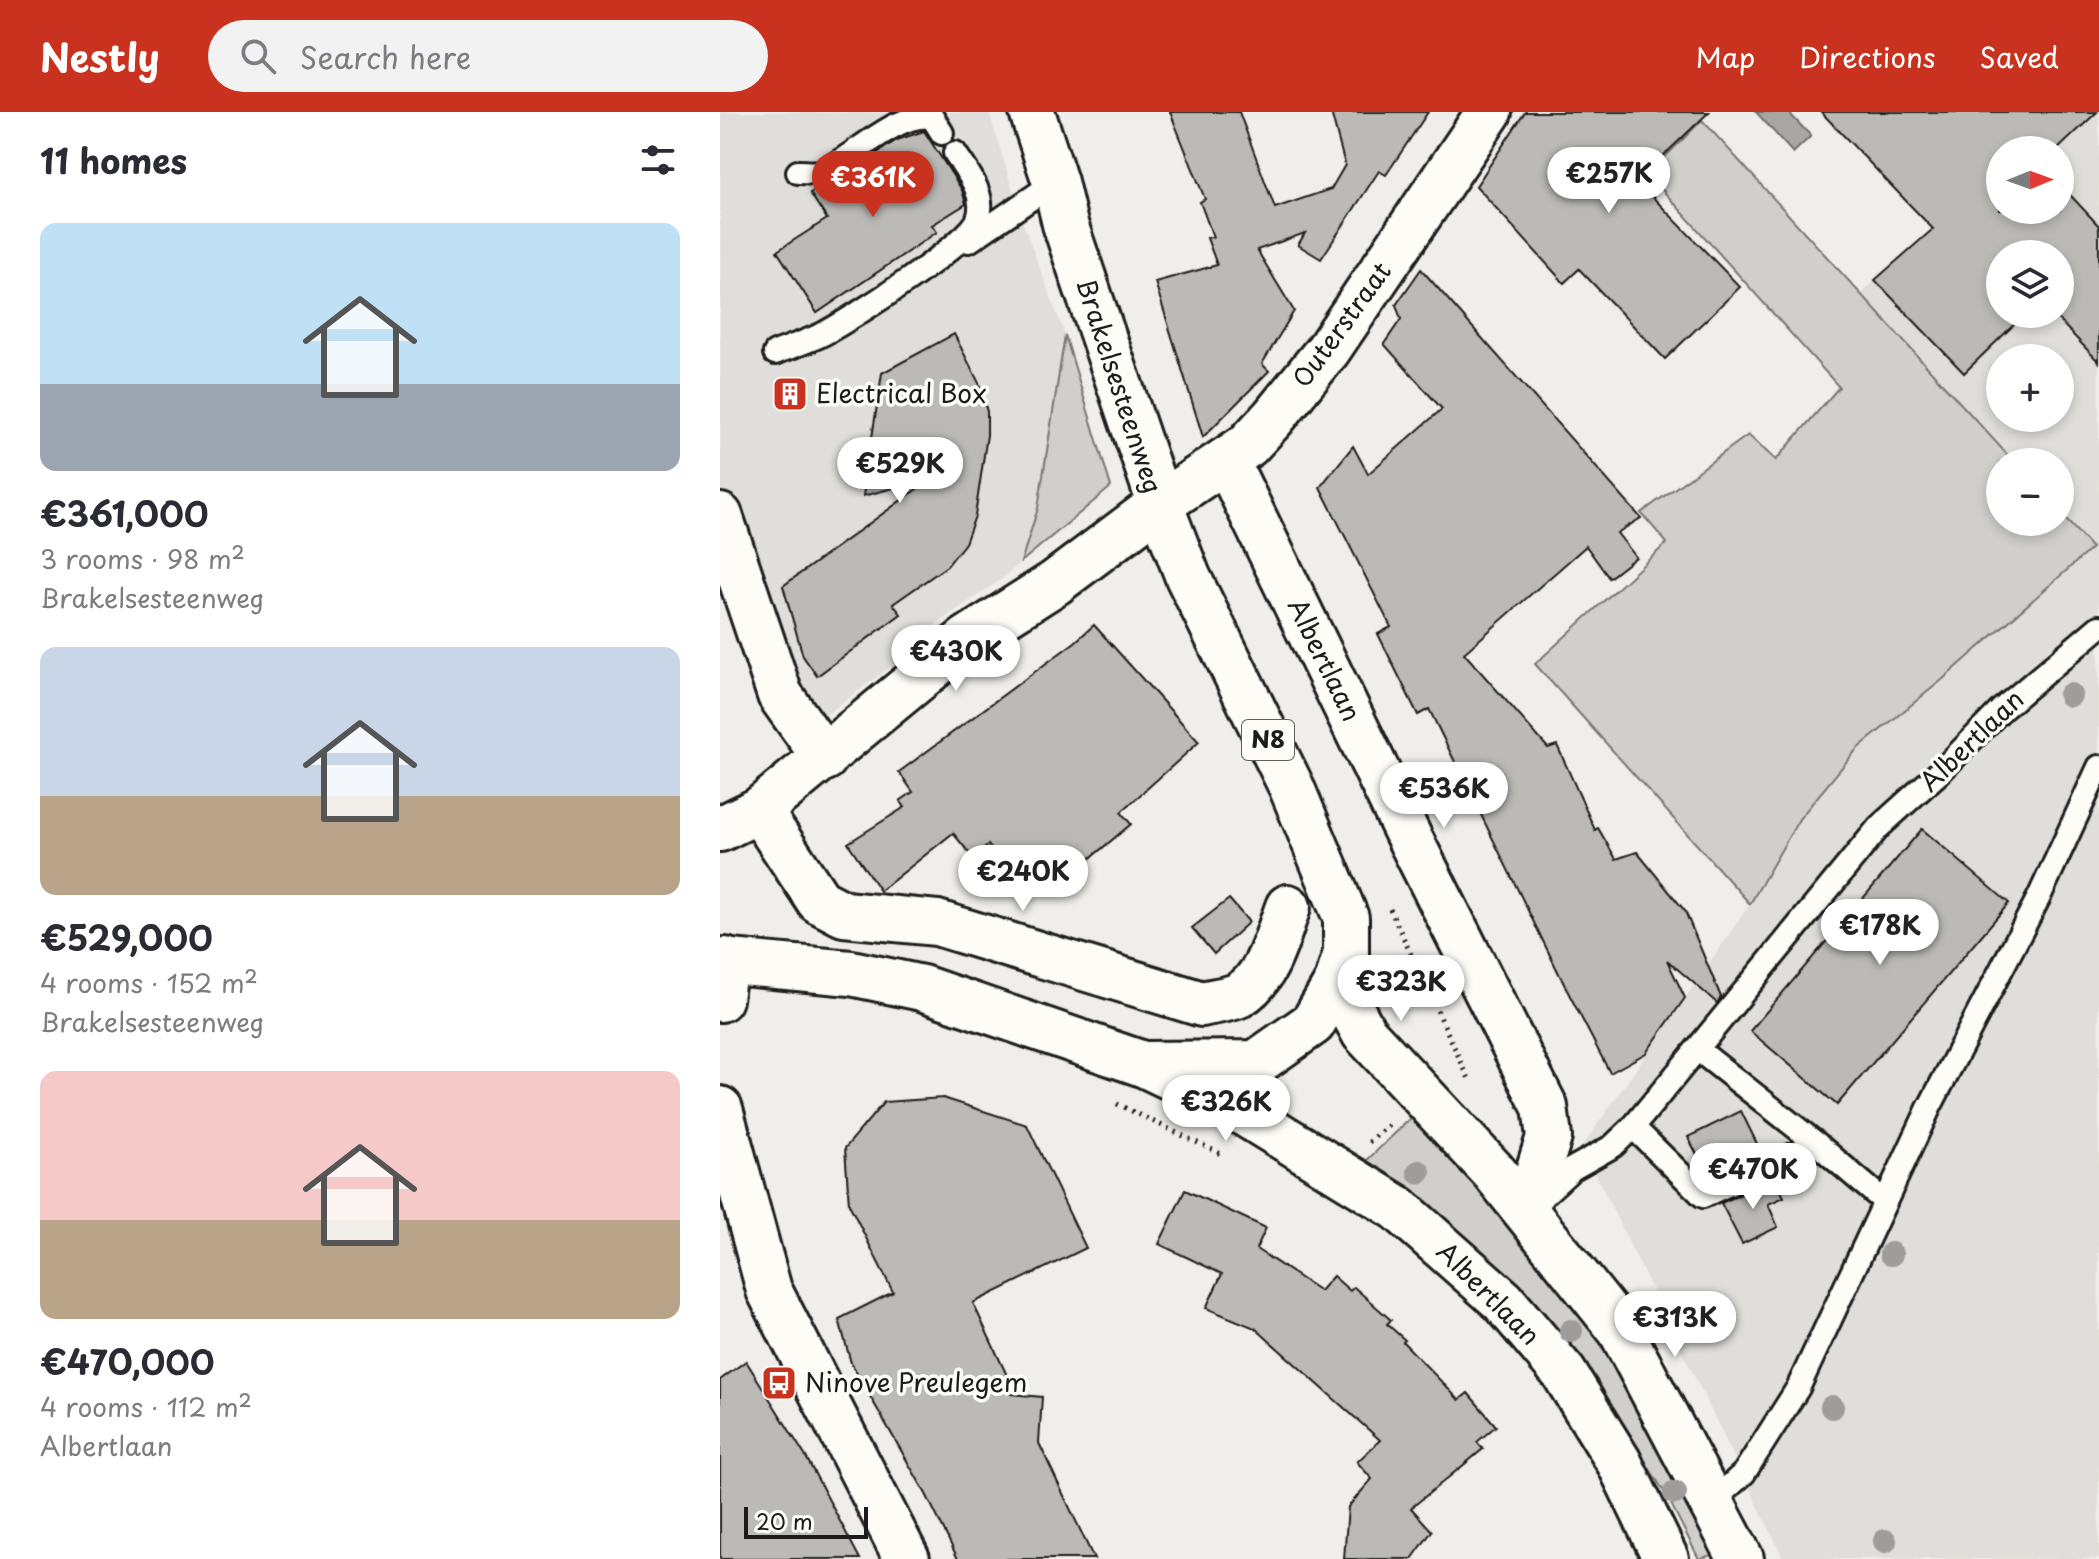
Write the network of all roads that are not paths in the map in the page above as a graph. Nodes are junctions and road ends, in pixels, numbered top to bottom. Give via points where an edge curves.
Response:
1 (1032, 112) edge
2 (1489, 112) edge
3 (942, 133) dead end
4 (955, 153) dead end
5 (798, 172) dead end
6 (1055, 182) junction
7 (953, 248) junction
8 (775, 353) dead end
9 (1226, 460) junction
10 (1160, 504) junction
11 (720, 516) edge
12 (2099, 627) edge
13 (825, 758) junction
14 (2099, 767) edge
15 (759, 810) junction
16 (720, 829) edge
17 (1288, 907) dead end
18 (722, 973) edge
19 (1337, 982) junction
20 (1697, 1049) junction
21 (1143, 1064) junction
22 (720, 1109) edge
23 (1633, 1127) junction
24 (1817, 1144) junction
25 (1885, 1202) junction
26 (1526, 1210) junction
27 (1713, 1501) junction
28 (907, 1559) edge
29 (1666, 1559) edge
30 (1741, 1559) edge

1 - 6 street, Brakelsesteenweg / N8
2 - 9 street, Outerstraat via 1328,350 1248,445
3 - 5 lane via 932,117 920,114 820,173
4 - 7 lane via 981,201 978,221
6 - 7 lane via 976,238
6 - 10 street, Brakelsesteenweg / N8
7 - 8 lane via 821,335
9 - 10 street, Outerstraat
9 - 26 street, Albertlaan via 1545,1107 1549,1137
10 - 13 street, Brakelsesteenweg via 1055,583 967,639
10 - 19 street, Albertlaan / N8 via 1188,577 1291,786 1346,918 1346,953
11 - 13 street via 780,695
12 - 20 lane, Albertlaan via 2001,710 1879,827
13 - 15 street, Brakelsesteenweg
14 - 25 lane via 2051,874
15 - 16 street, Brakelsesteenweg
15 - 17 street via 819,901 844,914 937,923 1202,1004 1239,995 1255,981
18 - 21 street, Albertlaan / N8 via 851,973 922,988
19 - 21 street, Albertlaan / N8 via 1313,1023 1256,1063
19 - 26 street via 1364,1033
20 - 23 lane, Albertlaan
20 - 24 lane
21 - 29 street, Albertlaan via 1237,1109 1398,1208 1503,1301 1564,1373 1619,1462
22 - 28 street via 769,1290
23 - 24 lane via 1703,1196
23 - 26 lane, Albertlaan via 1613,1146 1572,1169
24 - 25 lane
25 - 27 lane via 1798,1388 1744,1473
26 - 27 street via 1621,1331
27 - 30 street

